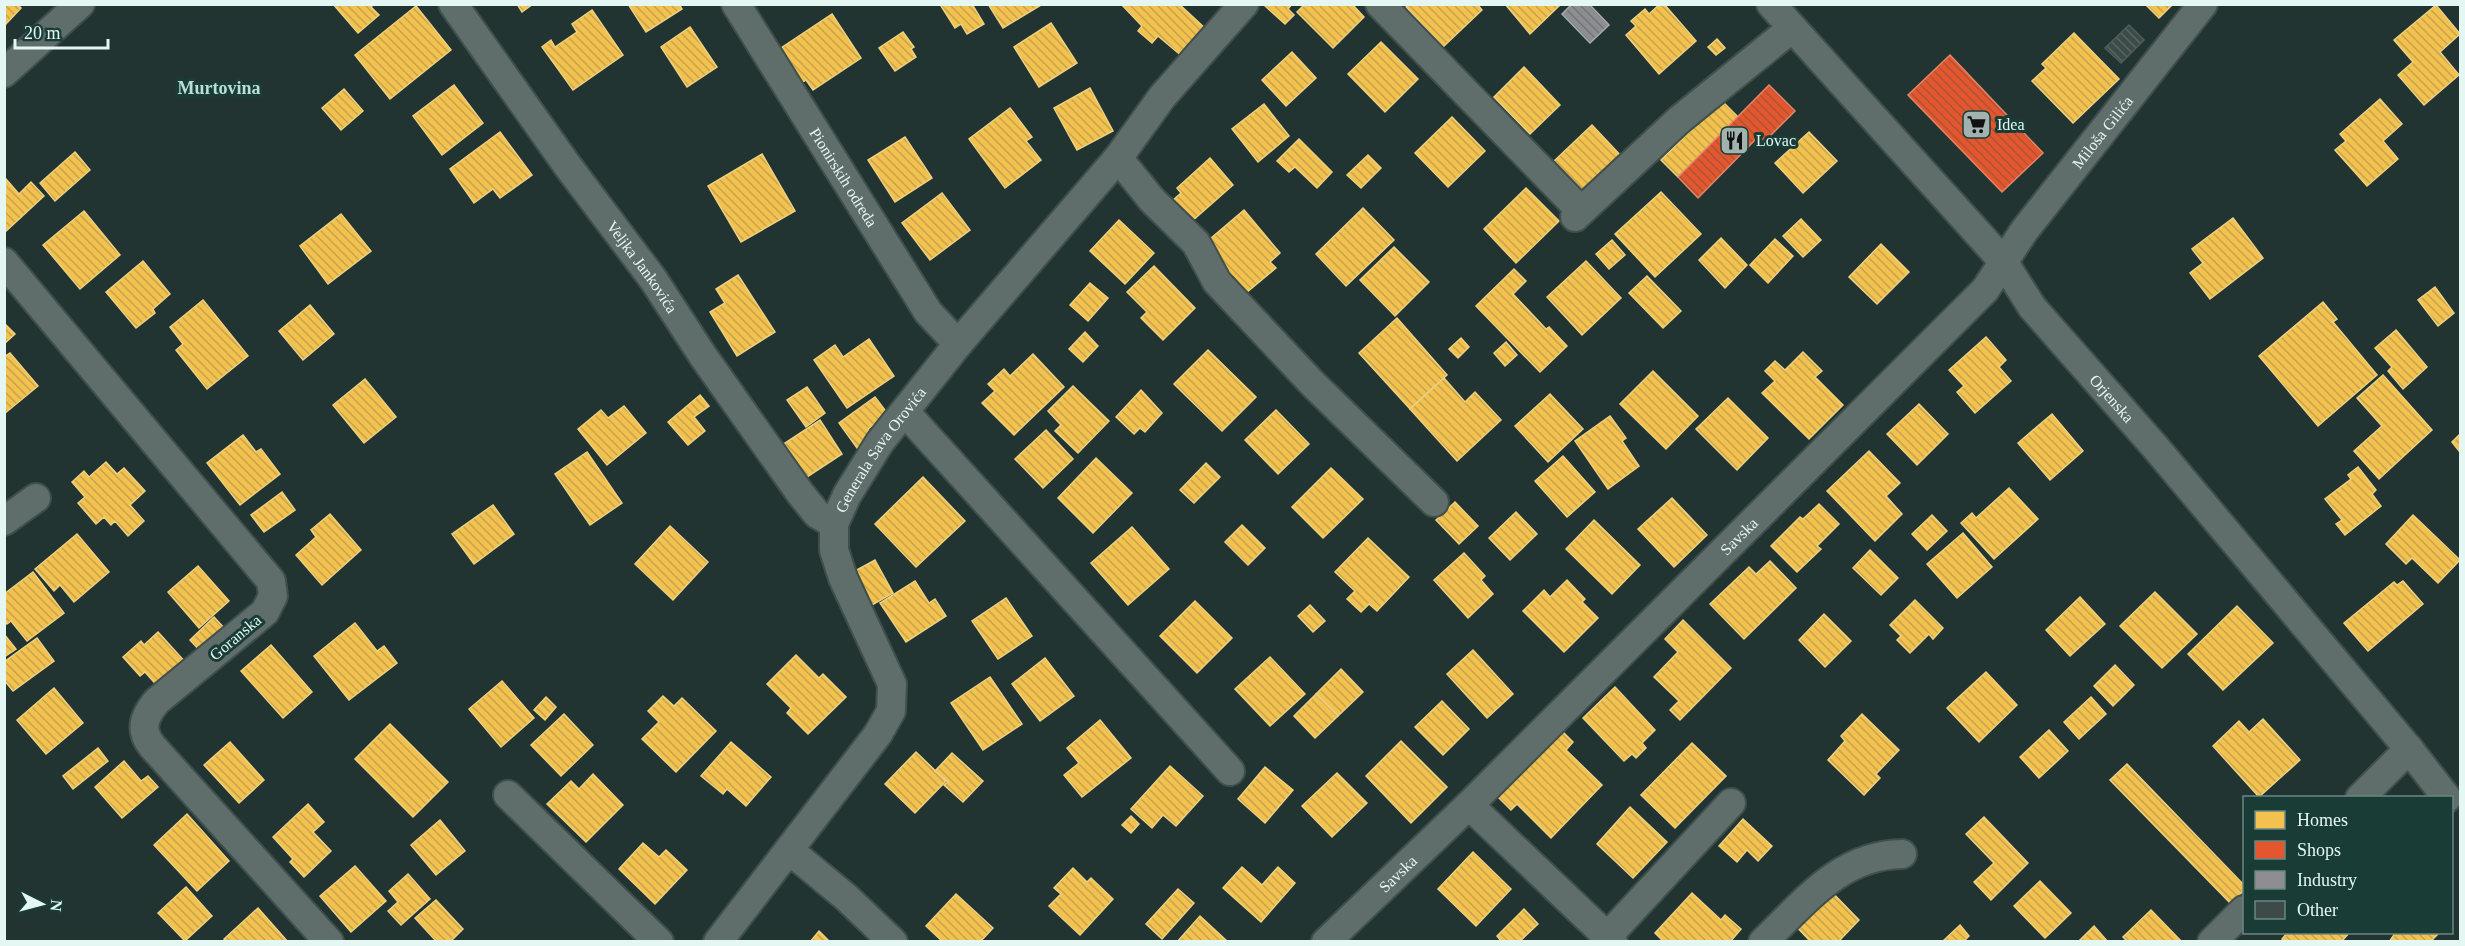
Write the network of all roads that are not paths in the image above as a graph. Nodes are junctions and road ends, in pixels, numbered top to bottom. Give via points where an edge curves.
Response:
1 (80, 4) edge
2 (453, 4) edge
3 (736, 4) edge
4 (1244, 4) edge
5 (1380, 4) edge
6 (1771, 4) edge
7 (2203, 4) edge
8 (1791, 29) junction
9 (4, 74) edge
10 (1118, 158) junction
11 (2003, 261) junction
12 (4, 262) edge
13 (958, 344) junction
14 (905, 412) junction
15 (36, 498) dead end
16 (1434, 502) dead end
17 (4, 521) edge
18 (834, 524) junction
19 (2409, 749) junction
20 (1230, 771) dead end
21 (508, 795) dead end
22 (2362, 796) edge
23 (2444, 796) edge
24 (1731, 803) dead end
25 (1469, 806) junction
26 (789, 850) junction
27 (1902, 854) dead end
28 (2243, 911) edge
29 (1610, 939) edge
30 (330, 942) edge
31 (659, 942) edge
32 (718, 942) edge
33 (893, 942) edge
34 (1326, 942) edge
35 (1763, 942) edge
36 (2212, 942) edge

1 - 9 street
2 - 18 street, Veljka Jankovića via 653,279 800,493 817,514
3 - 13 street, Pionirskih odreda via 928,312
4 - 10 street, Generala Sava Orovića via 1162,97
5 - 8 street via 1578,214 1679,120
6 - 8 street, Orjenska
7 - 11 street, Miloša Gilića
8 - 11 street, Orjenska
10 - 13 street, Generala Sava Orovića
10 - 16 street via 1152,200 1196,243 1217,282 1312,383
11 - 19 street, Orjenska via 2032,307
11 - 25 street, Savska via 1984,290
12 - 30 street, Goranska via 271,581 273,596 265,612 157,701 145,718 144,730 152,746
13 - 14 street, Generala Sava Orovića
14 - 18 street, Generala Sava Orovića via 866,462
14 - 20 street
15 - 17 street
18 - 26 street, Generala Sava Orovića via 838,562 886,668 894,697 886,723
19 - 22 street
19 - 23 street, Orjenska
21 - 31 street
24 - 29 street
25 - 29 street
25 - 34 street, Savska
26 - 32 street, Generala Sava Orovića
26 - 33 street
27 - 35 street via 1862,860 1833,876
28 - 36 street

